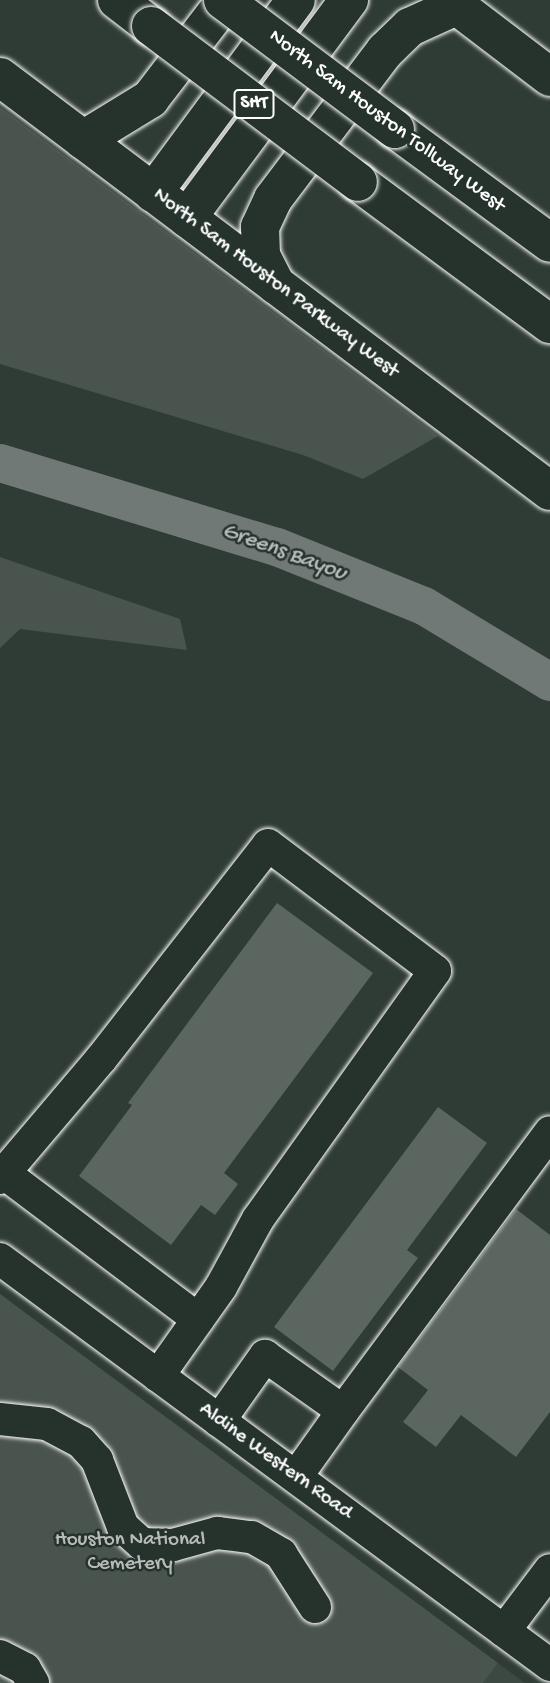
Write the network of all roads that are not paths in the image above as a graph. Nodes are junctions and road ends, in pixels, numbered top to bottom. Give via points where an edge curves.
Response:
1 (117, 0) edge
2 (225, 0) edge
3 (296, 0) edge
4 (349, 0) edge
5 (453, 3) edge
6 (550, 76) edge
7 (0, 77) edge
8 (83, 140) junction
9 (153, 192) junction
10 (187, 218) junction
11 (550, 243) edge
12 (276, 285) junction
13 (550, 324) edge
14 (550, 491) edge
15 (550, 1132) edge
16 (2, 1176) edge
17 (0, 1259) edge
18 (198, 1319) junction
19 (158, 1376) junction
20 (343, 1411) junction
21 (0, 1419) edge
22 (219, 1421) junction
23 (296, 1477) junction
24 (550, 1570) edge
25 (315, 1607) dead end
26 (504, 1631) junction
27 (0, 1656) edge
28 (550, 1665) edge
29 (33, 1683) edge

1 - 13 main road, SHT, bridge
2 - 8 main road via 150,99
2 - 11 main road, North Sam Houston Tollway West, bridge
3 - 9 main road
4 - 10 main road
5 - 6 main road
5 - 12 main road via 410,27 385,51 273,199 260,227 261,255
7 - 8 main road, North Sam Houston Parkway West
8 - 9 main road, North Sam Houston Parkway West
9 - 10 main road, North Sam Houston Parkway West
10 - 12 main road, North Sam Houston Parkway West
12 - 14 main road, North Sam Houston Parkway West
15 - 20 street
16 - 18 street
16 - 18 street via 268,845 435,971 258,1219
17 - 19 street, Aldine Western Road
18 - 19 street
19 - 22 street, Aldine Western Road
20 - 22 street via 265,1356
20 - 23 street
21 - 25 street via 47,1424 81,1442 101,1468 123,1527 142,1544 173,1545 217,1533 252,1537 281,1554
22 - 23 street, Aldine Western Road
23 - 26 street, Aldine Western Road
24 - 26 street
26 - 28 street, Aldine Western Road
27 - 29 street via 25,1669

